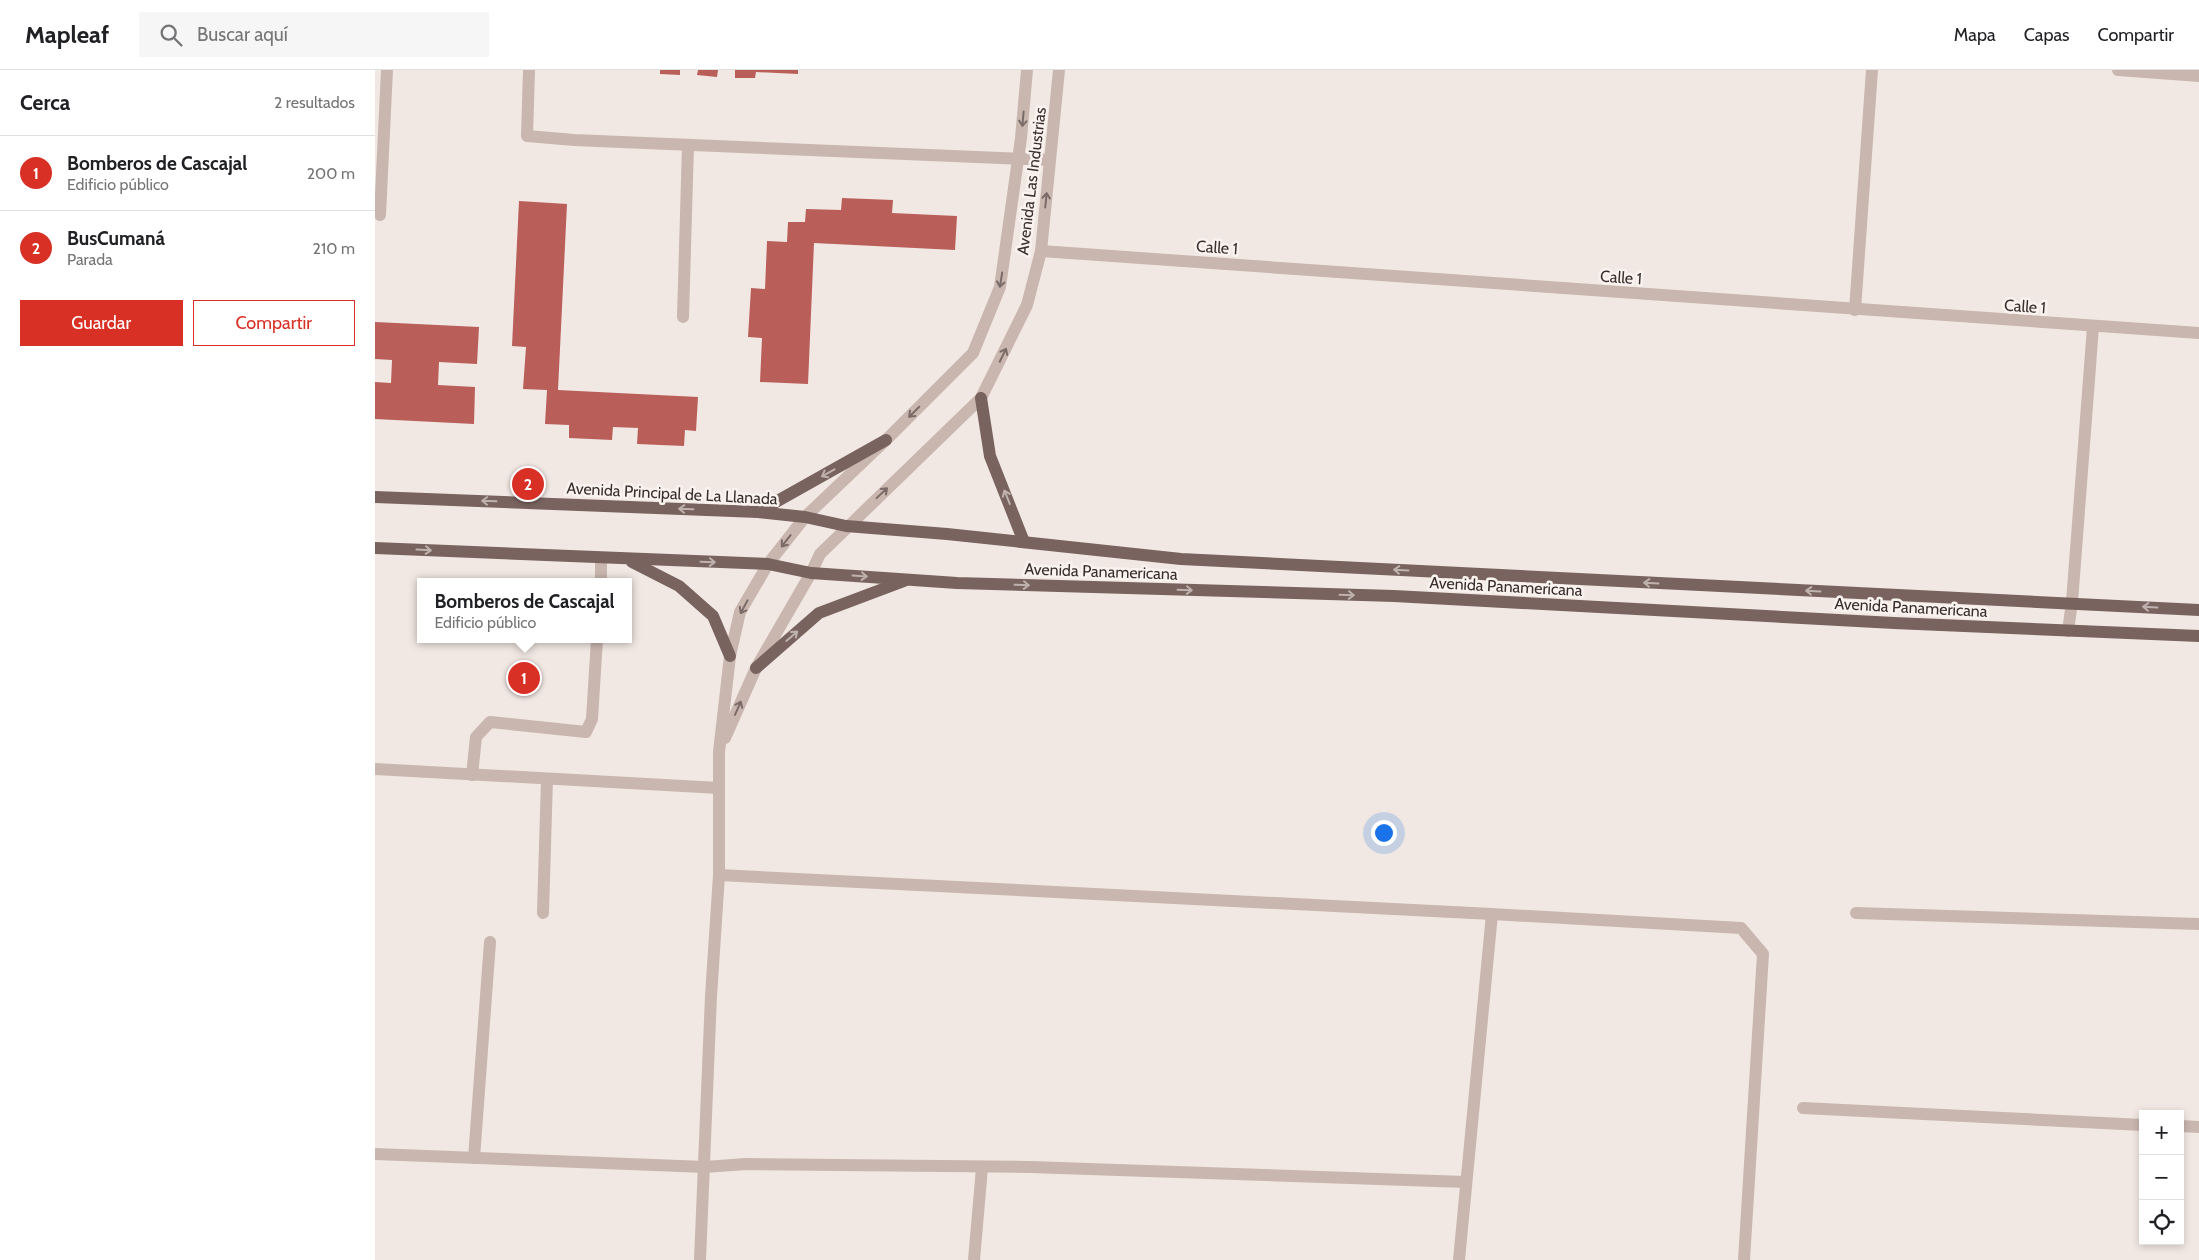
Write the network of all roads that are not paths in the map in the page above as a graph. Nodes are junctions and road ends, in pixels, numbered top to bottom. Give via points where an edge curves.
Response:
1 (387, 70) edge
2 (529, 70) edge
3 (1027, 70) edge
4 (1059, 70) edge
5 (1872, 70) edge
6 (2119, 70) edge
7 (2199, 76) edge
8 (688, 145) junction
9 (1018, 158) junction
10 (1050, 160) junction
11 (380, 216) dead end
12 (1041, 251) junction
13 (1855, 310) junction
14 (683, 317) dead end
15 (2093, 327) junction
16 (2199, 333) edge
17 (981, 398) junction
18 (886, 440) junction
19 (375, 497) edge
20 (758, 512) junction
21 (805, 517) junction
22 (846, 526) junction
23 (1024, 542) junction
24 (375, 548) edge
25 (601, 559) junction
26 (628, 560) junction
27 (768, 564) junction
28 (811, 573) junction
29 (601, 578) edge
30 (908, 579) junction
31 (2072, 602) junction
32 (2199, 610) edge
33 (2068, 631) junction
34 (2199, 636) edge
35 (597, 643) edge
36 (730, 656) junction
37 (756, 668) junction
38 (719, 752) junction
39 (375, 769) edge
40 (472, 775) junction
41 (547, 779) junction
42 (719, 788) junction
43 (719, 875) junction
44 (543, 913) dead end
45 (1856, 913) dead end
46 (1492, 914) junction
47 (2199, 924) edge
48 (490, 942) dead end
49 (1803, 1108) dead end
50 (2139, 1125) edge
51 (2184, 1126) edge
52 (2199, 1127) edge
53 (375, 1154) edge
54 (474, 1158) junction
55 (705, 1167) junction
56 (982, 1168) junction
57 (1465, 1182) junction
58 (700, 1260) edge
59 (974, 1260) edge
60 (1459, 1260) edge
61 (1744, 1260) edge

1 - 11 street
2 - 8 street via 527,136
3 -> 9 street, Avenida Las Industrias
4 - 10 street, Avenida Las Industrias
5 - 13 street
6 - 7 street
8 - 9 street
8 - 14 street
9 - 10 street
9 -> 18 street, Avenida Las Industrias via 1000,287 973,353
12 -> 10 street, Avenida Las Industrias
12 - 13 street, Calle 1
17 -> 12 street, Avenida Las Industrias via 1027,305
13 - 15 street, Calle 1
15 - 16 street, Calle 1
15 - 31 street
22 -> 17 street, Avenida Las Industrias
23 -> 17 main road via 990,456
18 -> 20 main road
18 - 21 street, Avenida Las Industrias
20 -> 19 main road, Avenida Principal de La Llanada
20 - 21 main road, Avenida Principal de La Llanada
21 - 22 main road, Avenida Principal de La Llanada
21 -> 27 street, Avenida Las Industrias
22 - 23 main road, Avenida Panamericana
22 - 28 street, Avenida Las Industrias via 820,554
31 -> 23 main road, Avenida Panamericana via 1181,559
24 -> 25 main road
25 - 26 main road
25 - 29 street
26 -> 27 main road
26 - 36 main road via 679,586 713,616
27 - 28 main road
27 -> 36 street, Avenida Las Industrias via 740,612
28 -> 30 main road, Avenida Panamericana
28 - 37 street, Avenida Las Industrias
30 -> 33 main road, Avenida Panamericana via 1394,596
37 -> 30 main road via 819,612
32 -> 31 main road, Avenida Panamericana
31 - 33 street
33 - 34 main road, Avenida Panamericana
35 - 40 street via 592,719 586,732 490,722 476,737
36 - 38 street, Avenida Las Industrias
38 -> 37 street, Avenida Las Industrias
38 - 42 street, Avenida Las Industrias
39 - 40 street
40 - 41 street
41 - 42 street
41 - 44 street
42 - 43 street, Avenida Las Industrias
43 - 46 street
43 - 55 street, Avenida Las Industrias
45 - 47 street
46 - 57 street
46 - 61 street via 1741,928 1763,954
48 - 54 street
49 - 50 street
51 - 52 street
53 - 54 street
54 - 55 street
55 - 56 street via 746,1164
55 - 58 street, Avenida Las Industrias
56 - 57 street
56 - 59 street
57 - 60 street

